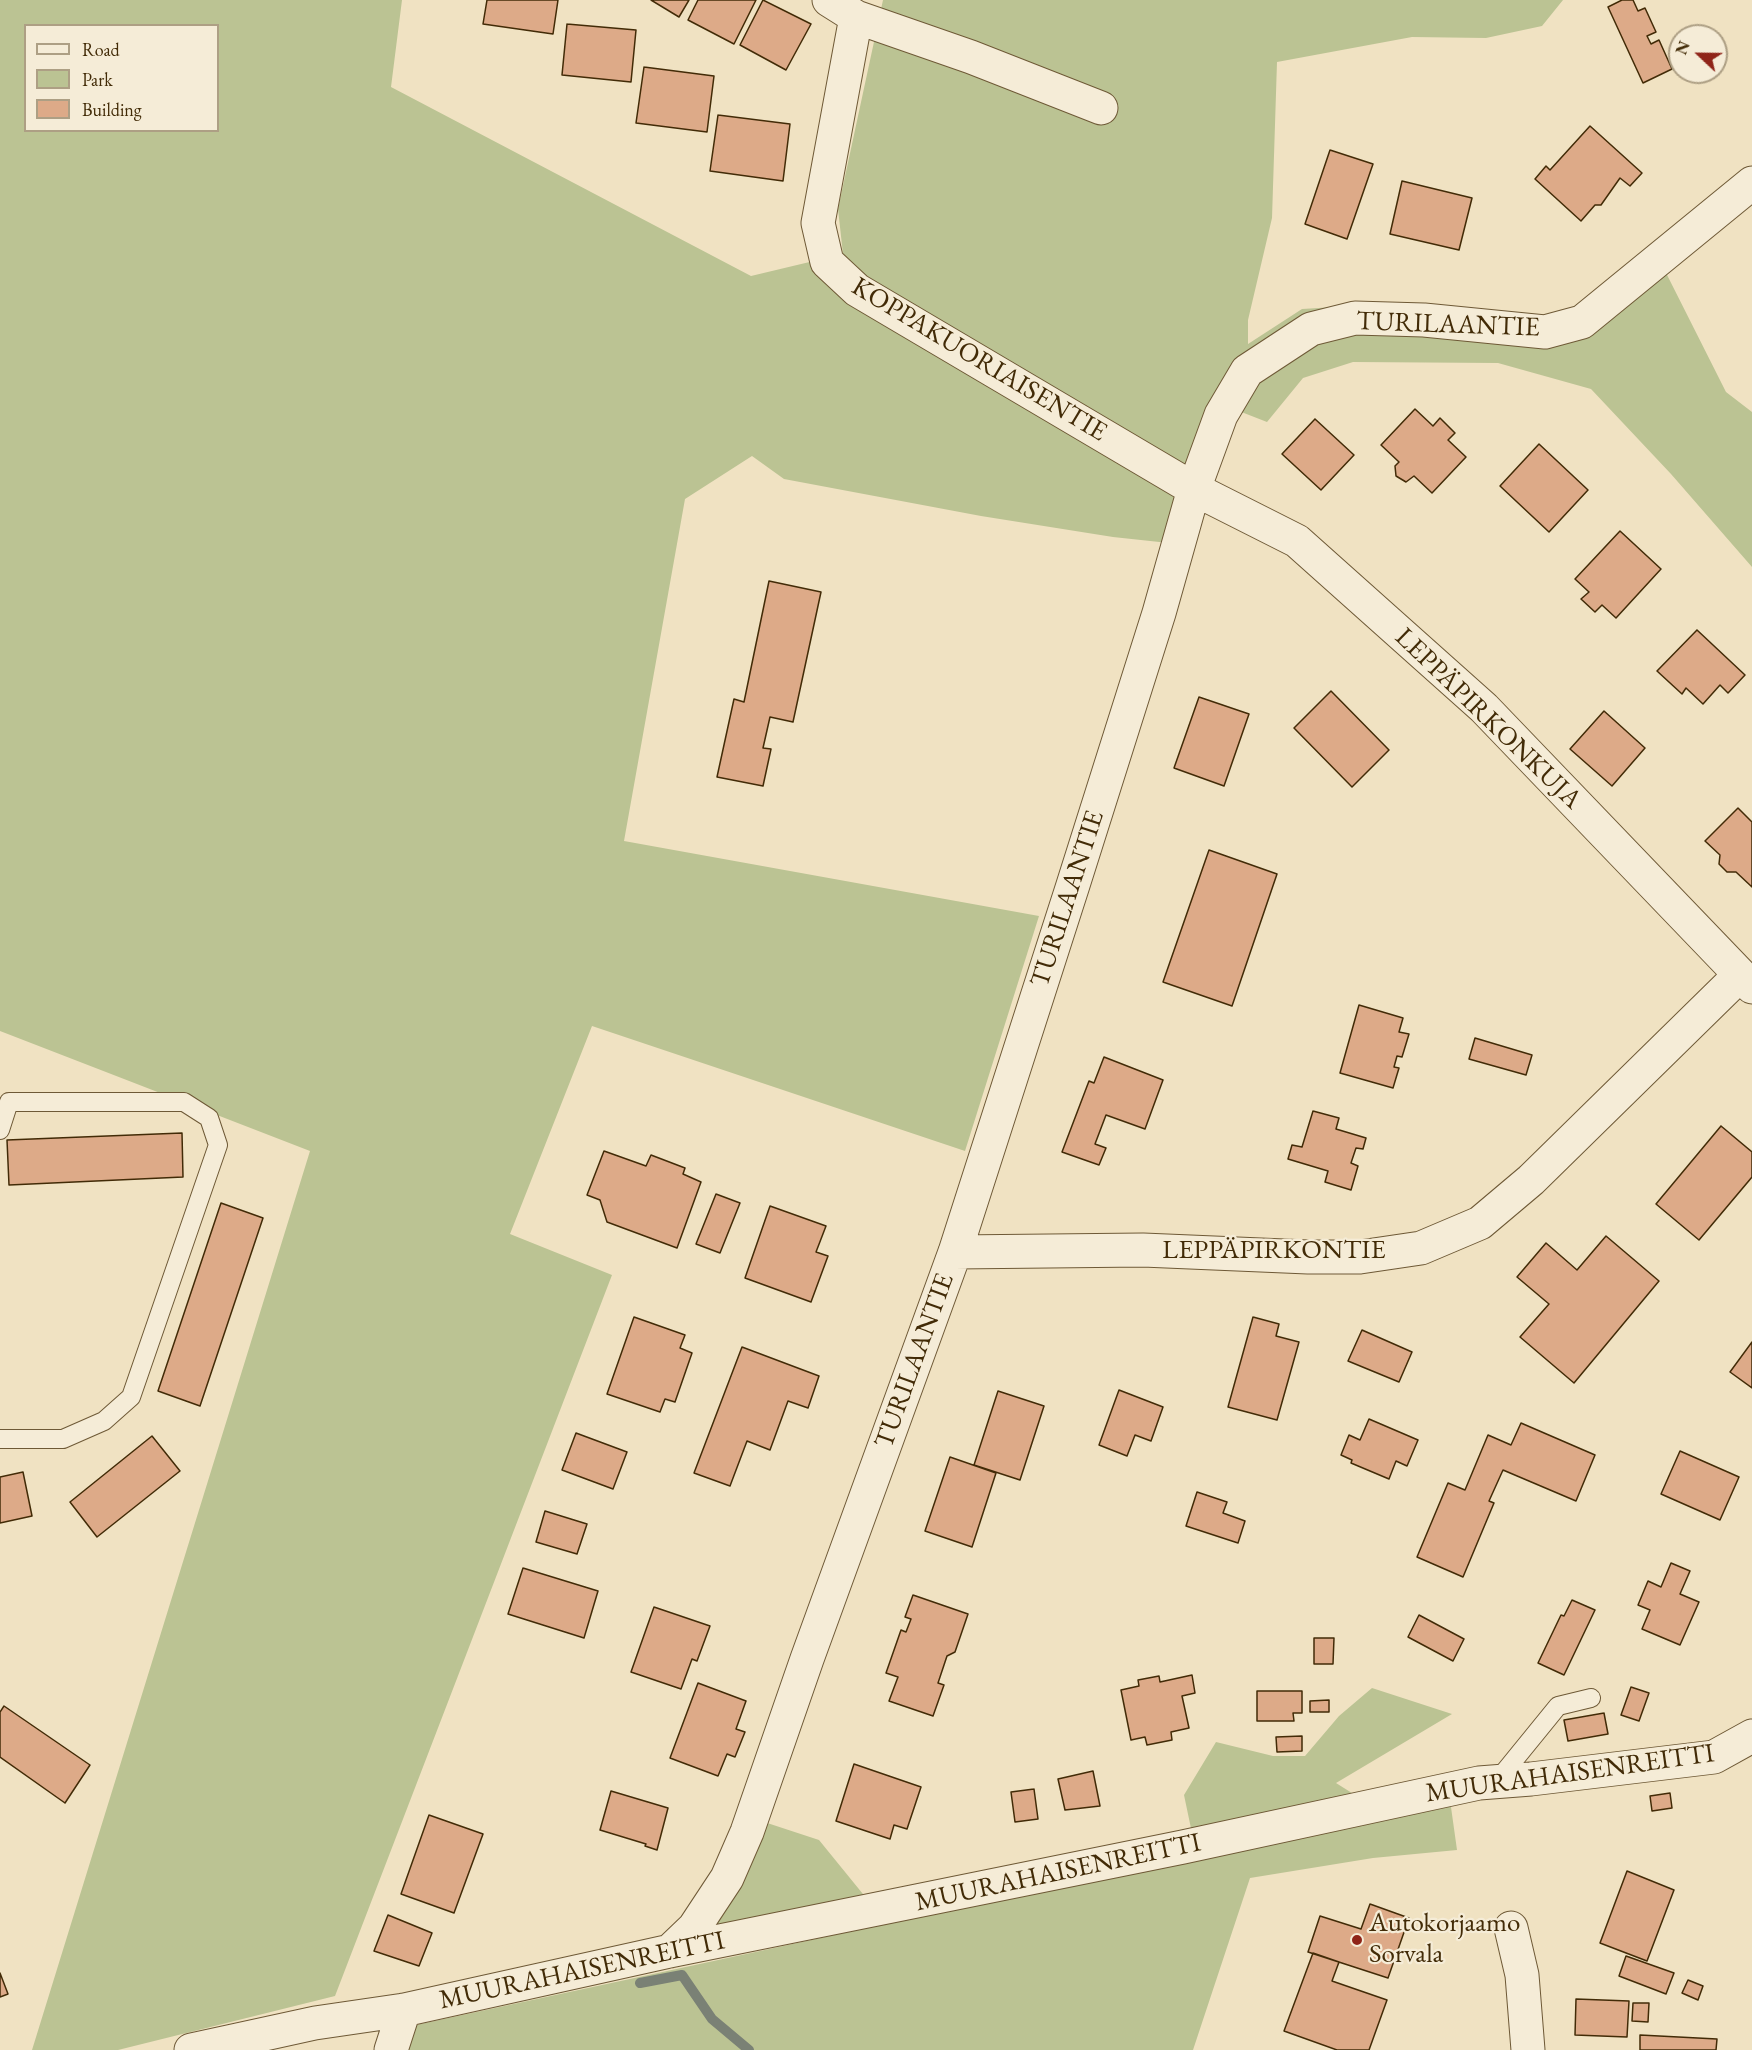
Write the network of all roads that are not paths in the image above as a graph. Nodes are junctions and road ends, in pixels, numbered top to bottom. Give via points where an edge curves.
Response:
1 (829, 0) edge
2 (856, 17) junction
3 (1101, 108) dead end
4 (1752, 183) edge
5 (1194, 489) junction
6 (1746, 981) edge
7 (0, 1130) edge
8 (955, 1252) junction
9 (0, 1439) edge
10 (1591, 1698) dead end
11 (1752, 1736) edge
12 (1497, 1781) junction
13 (1511, 1928) dead end
14 (670, 1951) junction
15 (404, 2010) junction
16 (190, 2050) edge
17 (391, 2050) edge
18 (1528, 2050) edge

1 - 2 street
2 - 3 street
2 - 5 street, KOPPAKUORIAISENTIE via 818,223 827,262 857,290
4 - 5 street, TURILAANTIE via 1582,322 1545,332 1424,320 1355,318 1311,329 1247,371 1221,416
5 - 6 street, LEPPÄPIRKONKUJA via 1297,540 1484,708
5 - 8 street, TURILAANTIE via 1159,613
6 - 8 street, LEPPÄPIRKONTIE via 1480,1223 1421,1248 1377,1255 1308,1257 1143,1250
7 - 9 lane via 9,1102 184,1102 210,1118 218,1144 131,1397 104,1421 63,1438
8 - 14 street, TURILAANTIE via 741,1850 694,1928
10 - 12 lane via 1558,1706
11 - 12 street, MUURAHAISENREITTI via 1714,1757
12 - 14 street, MUURAHAISENREITTI
13 - 18 street via 1522,1975
14 - 15 street, MUURAHAISENREITTI
15 - 16 street via 315,2023
15 - 17 street, MUURAHAISENREITTI

